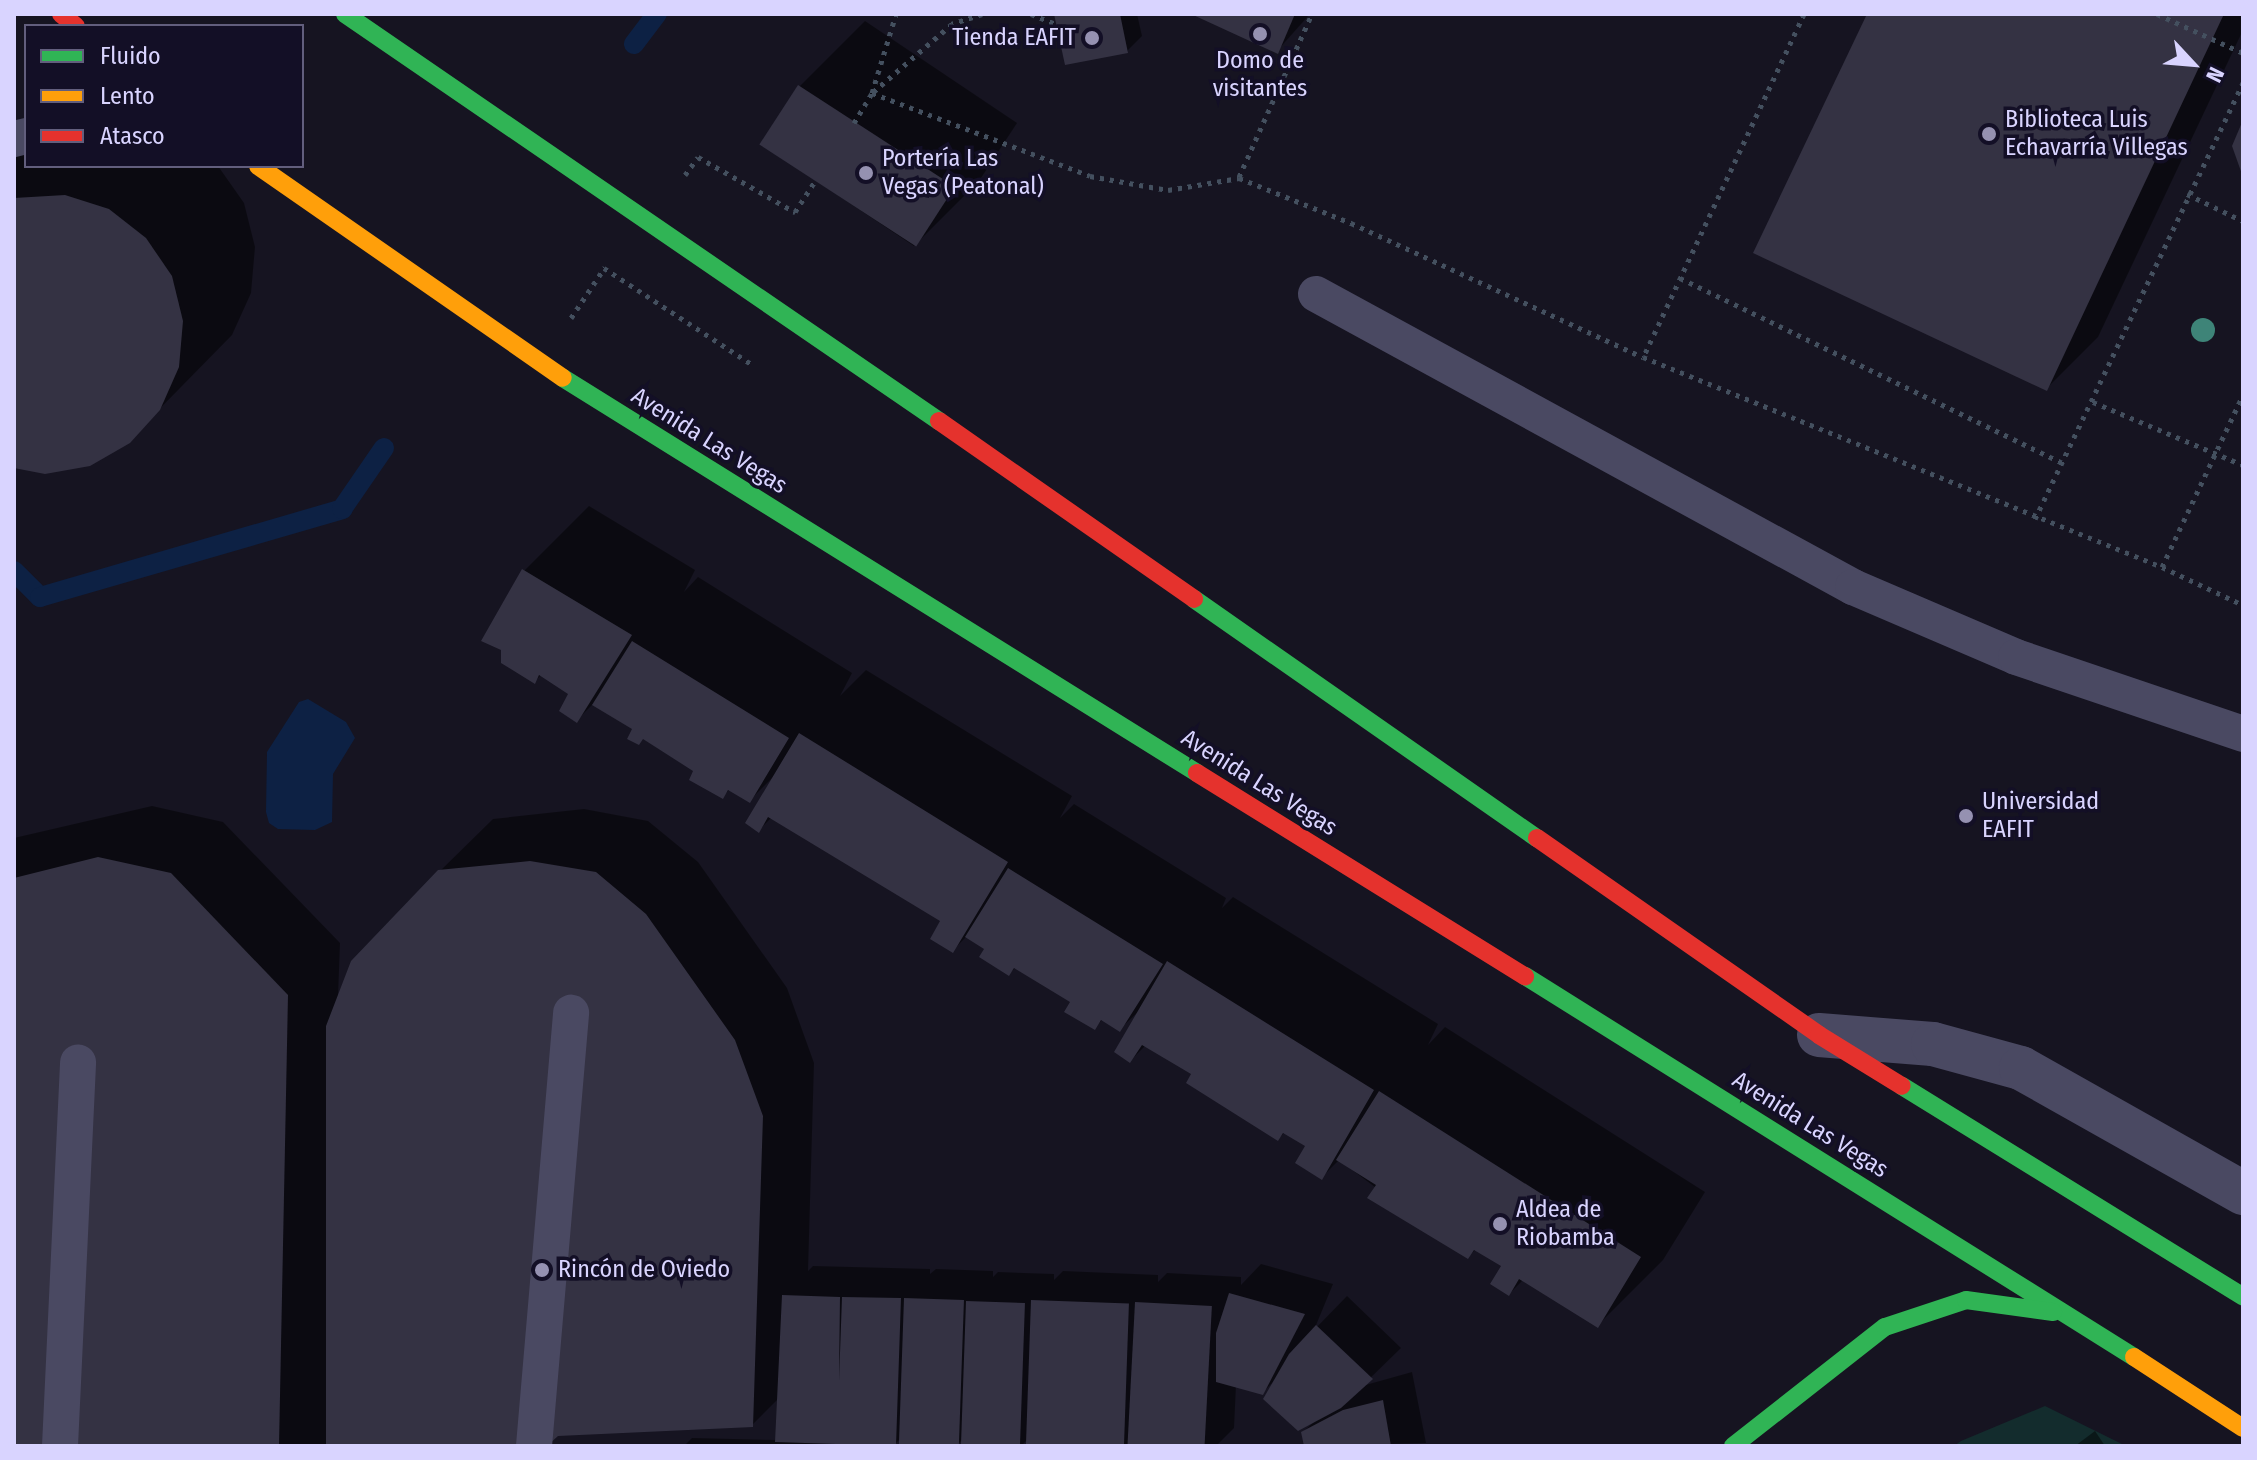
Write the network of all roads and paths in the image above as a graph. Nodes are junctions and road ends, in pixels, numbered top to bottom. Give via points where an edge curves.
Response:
1 (345, 14) edge
2 (896, 14) edge
3 (982, 14) edge
4 (1031, 14) edge
5 (1312, 14) edge
6 (1804, 14) edge
7 (2157, 14) edge
8 (1056, 24) dead end
9 (2243, 53) edge
10 (2243, 82) edge
11 (872, 93) junction
12 (854, 123) dead end
13 (261, 168) edge
14 (1239, 178) junction
15 (814, 183) dead end
16 (2187, 194) junction
17 (651, 220) junction
18 (2243, 221) edge
19 (1680, 278) junction
20 (1316, 294) dead end
21 (1643, 357) junction
22 (2243, 395) edge
23 (2093, 402) junction
24 (2219, 453) junction
25 (2063, 463) junction
26 (2243, 465) edge
27 (2035, 519) junction
28 (2162, 567) junction
29 (2243, 605) edge
30 (2243, 734) edge
31 (571, 1013) dead end
32 (1819, 1035) junction
33 (78, 1062) dead end
34 (2243, 1193) edge
35 (2243, 1297) edge
36 (2068, 1314) junction
37 (2243, 1428) edge
38 (60, 1446) edge
39 (534, 1446) edge
40 (1733, 1446) edge

1 - 17 main road
2 - 11 path
3 - 11 path via 952,24
4 - 8 path
5 - 14 path
6 - 19 path
7 - 9 path
10 - 16 path
11 - 12 path
11 - 14 path via 1090,176 1168,190
13 - 36 main road, Avenida Las Vegas via 537,362
14 - 21 path via 1351,223
15 - 17 path via 795,212 698,157
16 - 18 path
16 - 23 path
17 - 32 main road
19 - 21 path
19 - 25 path
20 - 30 lane via 1853,587 2016,657
21 - 27 path
22 - 24 path
23 - 24 path
23 - 25 path
24 - 26 path
24 - 28 path
25 - 27 path
27 - 28 path
28 - 29 path
31 - 39 lane
32 - 34 street via 1933,1044 2021,1068
32 - 35 main road
33 - 38 lane
36 - 37 main road, Avenida Las Vegas
36 - 40 main road via 1966,1300 1885,1327

